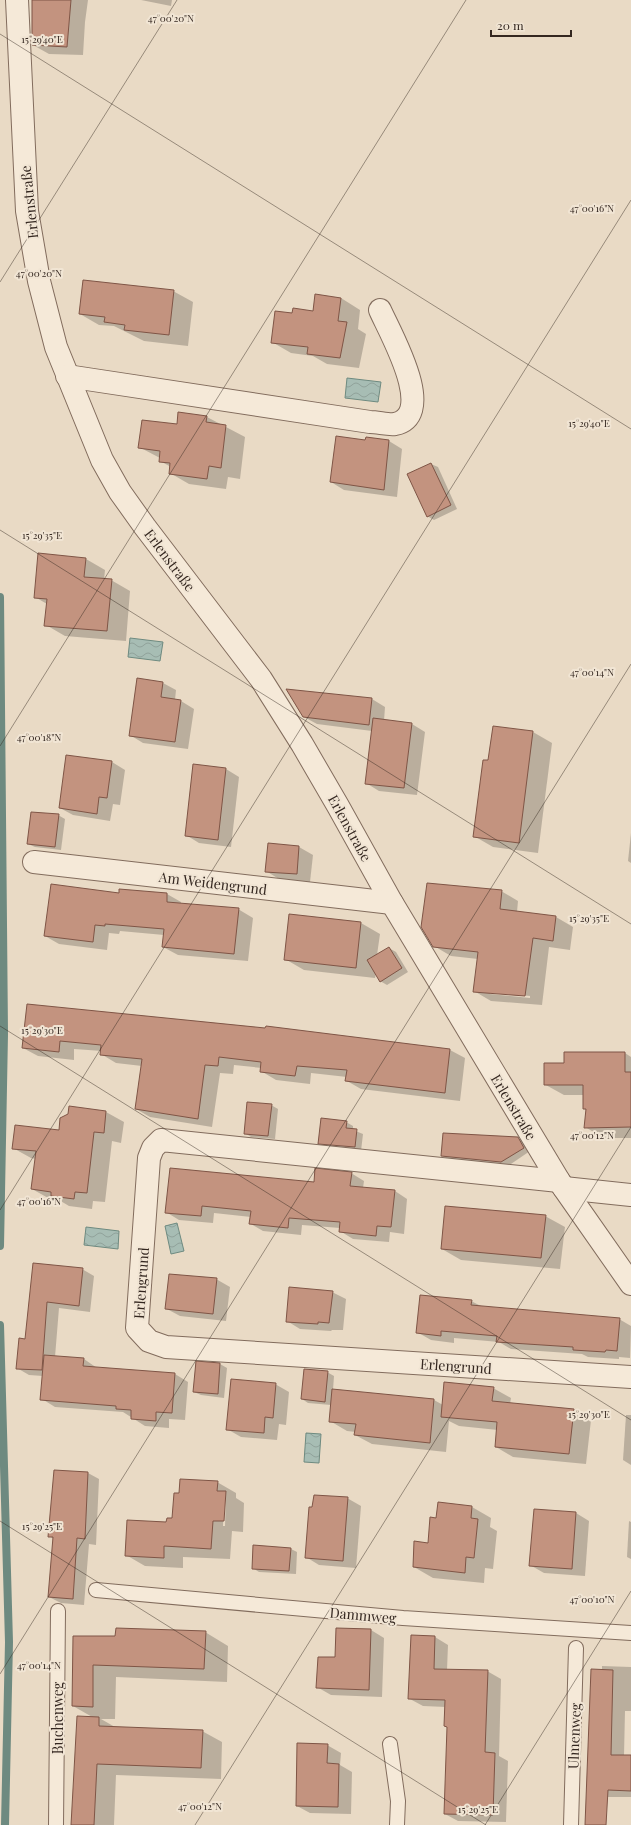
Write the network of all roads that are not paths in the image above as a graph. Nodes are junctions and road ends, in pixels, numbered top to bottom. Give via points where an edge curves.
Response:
1 (17, 0) edge
2 (6, 20) edge
3 (380, 310) dead end
4 (67, 376) junction
5 (34, 862) dead end
6 (392, 903) junction
7 (561, 1184) junction
8 (631, 1195) edge
9 (631, 1284) edge
10 (631, 1377) edge
11 (96, 1590) dead end
12 (58, 1611) dead end
13 (631, 1633) edge
14 (576, 1648) dead end
15 (390, 1744) dead end
16 (56, 1825) edge
17 (397, 1825) edge
18 (571, 1825) edge

1 - 2 street, Erlenstraße
2 - 4 street, Erlenstraße via 27,211 39,281 56,347
3 - 4 street via 411,381 412,409 405,418 395,424
4 - 6 street, Erlenstraße via 102,460 120,492 261,678 302,744
5 - 6 street, Am Weidengrund
6 - 7 street, Erlenstraße
7 - 8 street
7 - 9 street, Erlenstraße
7 - 10 street, Erlengrund via 161,1140 153,1148 149,1158 138,1328 150,1341 166,1347
11 - 13 lane, Dammweg via 403,1618
12 - 16 lane, Buchenweg
14 - 18 lane, Ulmenweg
15 - 17 lane via 398,1801

